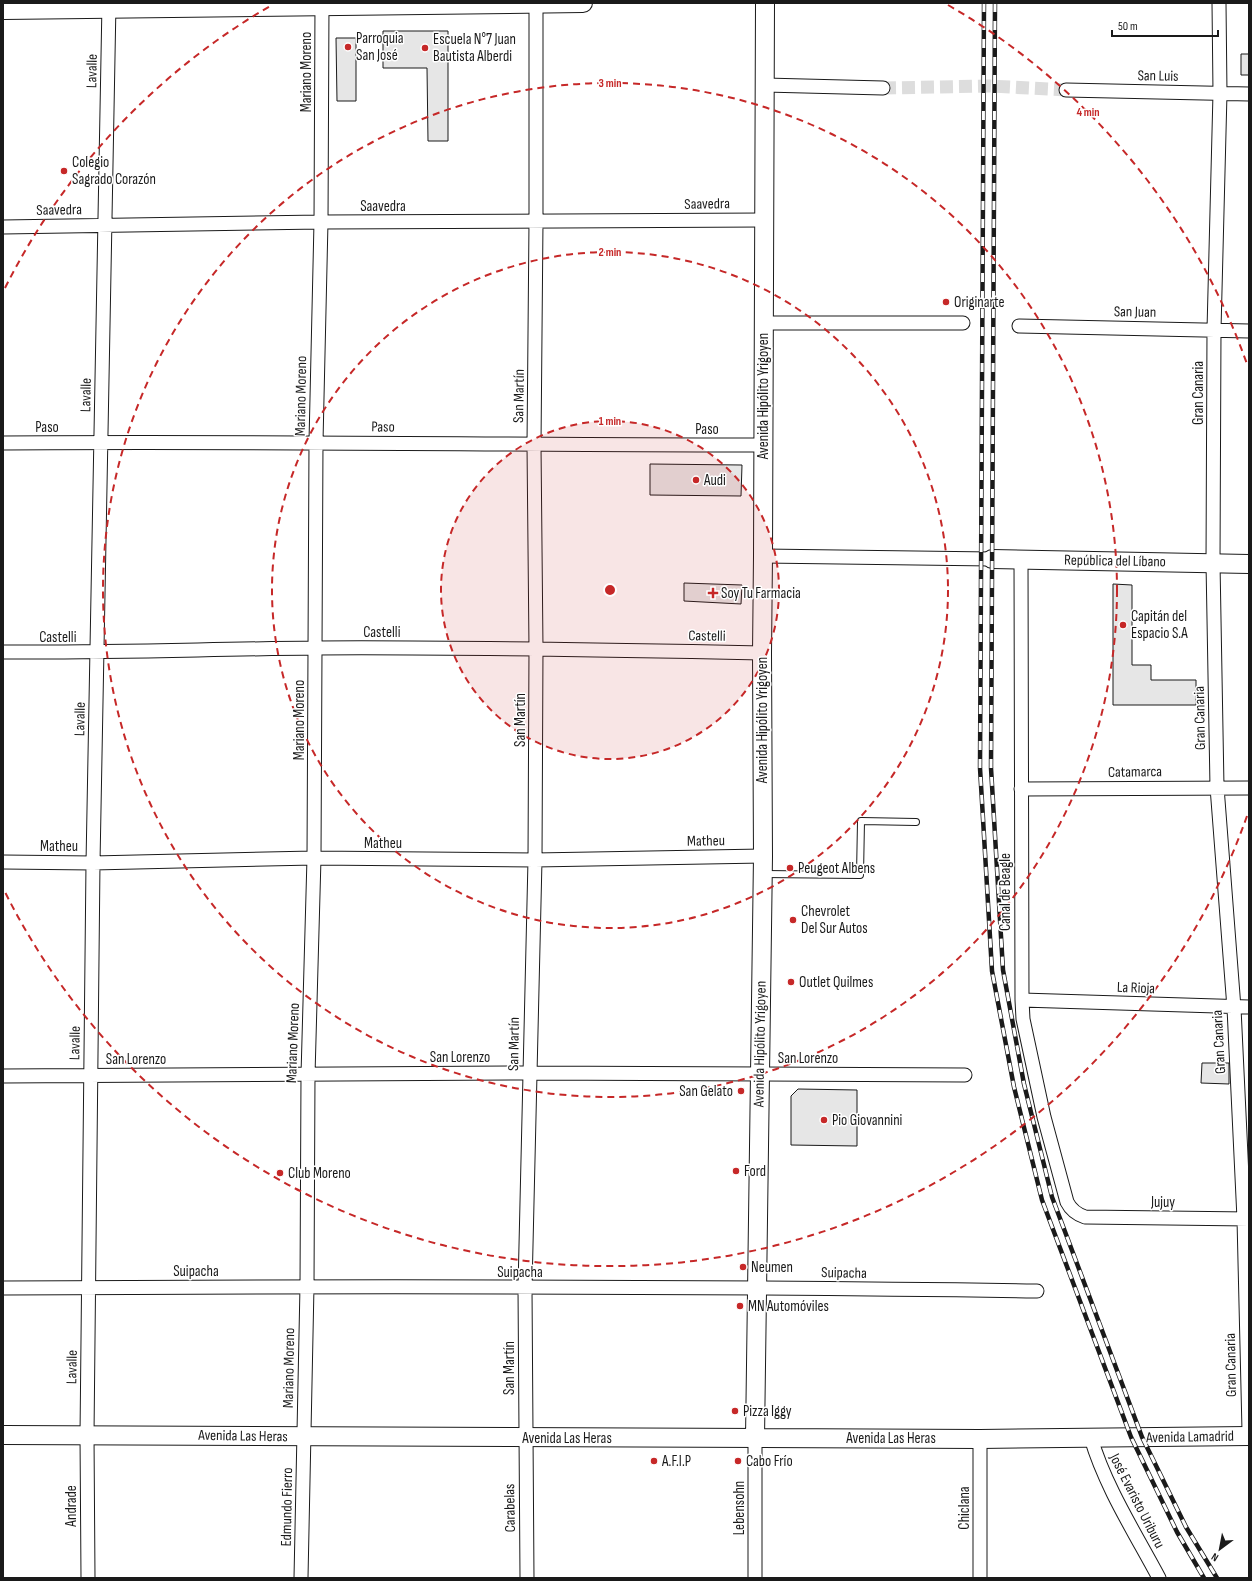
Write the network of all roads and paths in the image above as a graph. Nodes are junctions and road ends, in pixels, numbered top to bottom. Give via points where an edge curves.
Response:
1 (536, 3) edge
2 (583, 3) edge
3 (765, 3) edge
4 (1219, 3) edge
5 (322, 4) edge
6 (109, 6) edge
7 (3, 10) edge
8 (765, 85) junction
9 (883, 88) tunnel mouth
10 (1066, 90) tunnel mouth
11 (1220, 93) junction
12 (1249, 94) edge
13 (764, 220) junction
14 (322, 222) junction
15 (536, 222) junction
16 (104, 226) junction
17 (3, 227) edge
18 (764, 323) junction
19 (963, 323) dead end
20 (1019, 326) dead end
21 (1214, 330) junction
22 (1249, 330) edge
23 (102, 442) junction
24 (316, 442) junction
25 (3, 443) edge
26 (534, 445) junction
27 (763, 445) junction
28 (763, 556) junction
29 (986, 559) joint
30 (1021, 559) junction
31 (1213, 563) junction
32 (1249, 564) edge
33 (314, 648) junction
34 (536, 648) junction
35 (3, 652) edge
36 (97, 653) junction
37 (762, 653) junction
38 (1217, 787) junction
39 (1249, 788) edge
40 (1021, 789) junction
41 (916, 822) dead end
42 (762, 856) junction
43 (314, 858) junction
44 (535, 860) junction
45 (3, 862) edge
46 (93, 863) junction
47 (762, 874) junction
48 (1022, 1000) junction
49 (1249, 1007) edge
50 (1234, 1008) junction
51 (529, 1073) junction
52 (760, 1074) junction
53 (91, 1075) junction
54 (308, 1075) junction
55 (965, 1075) dead end
56 (3, 1076) edge
57 (1078, 1215) joint
58 (1246, 1219) edge
59 (307, 1286) junction
60 (757, 1287) junction
61 (3, 1288) edge
62 (88, 1288) junction
63 (525, 1288) junction
64 (1037, 1291) dead end
65 (1249, 1431) edge
66 (3, 1435) edge
67 (87, 1435) junction
68 (1249, 1436) edge
69 (304, 1437) junction
70 (1131, 1437) joint
71 (526, 1438) junction
72 (755, 1438) junction
73 (1091, 1438) junction
74 (980, 1439) junction
75 (88, 1578) edge
76 (301, 1578) edge
77 (527, 1578) edge
78 (755, 1578) edge
79 (980, 1578) edge
80 (1159, 1578) edge

1 - 2 street
1 - 5 street
1 - 15 street, San Martín
3 - 8 street, Avenida Hipólito Yrigoyen
4 - 11 street, Gran Canaria
5 - 6 street
5 - 14 street, Mariano Moreno
6 - 7 street
6 - 16 street, Lavalle
8 - 9 street
8 - 13 street, Avenida Hipólito Yrigoyen
10 - 11 street, San Luis
11 - 12 street, San Luis
11 - 21 street, Gran Canaria
13 - 15 street, Saavedra
13 - 18 street, Avenida Hipólito Yrigoyen
14 - 15 street, Saavedra
14 - 16 street, Saavedra
14 - 24 street, Mariano Moreno
15 - 26 street, San Martín
16 - 17 street, Saavedra
16 - 23 street, Lavalle
18 - 19 street
18 - 27 street, Avenida Hipólito Yrigoyen
20 - 21 street, San Juan
21 - 22 street, San Juan
21 - 31 street, Gran Canaria
23 - 24 street, Paso
23 - 25 street, Paso
23 - 36 street, Lavalle
24 - 26 street, Paso
24 - 33 street, Mariano Moreno
26 - 27 street, Paso
26 - 34 street, San Martín
27 - 28 street, Avenida Hipólito Yrigoyen
28 - 29 street
28 - 37 street, Avenida Hipólito Yrigoyen
29 - 30 street, República del Líbano
30 - 31 street, República del Líbano
30 - 40 street, Canal de Beagle
31 - 32 street, República del Líbano
31 - 38 street, Gran Canaria
33 - 34 street, Castelli
33 - 36 street, Castelli
33 - 43 street, Mariano Moreno
34 - 37 street, Castelli
34 - 44 street, San Martín
35 - 36 street, Castelli
36 - 46 street, Lavalle
37 - 42 street, Avenida Hipólito Yrigoyen
38 - 39 street, Catamarca
38 - 40 street, Catamarca
38 - 50 street, Gran Canaria
40 - 48 street, Canal de Beagle
41 - 47 lane via 861,821 860,875
42 - 44 street, Matheu
42 - 47 street, Avenida Hipólito Yrigoyen
43 - 44 street, Matheu
43 - 46 street, Matheu
43 - 54 street, Mariano Moreno
44 - 51 street, San Martín
45 - 46 street, Matheu
46 - 53 street, Lavalle
47 - 52 street, Avenida Hipólito Yrigoyen
48 - 50 street, La Rioja
48 - 57 street, Canal de Beagle via 1023,1019 1044,1117 1067,1202 1070,1209
49 - 50 street, La Rioja
50 - 58 street, Gran Canaria
51 - 52 street, San Lorenzo
51 - 54 street, San Lorenzo
51 - 63 street, San Martín
52 - 55 street, San Lorenzo
52 - 60 street, Avenida Hipólito Yrigoyen
53 - 54 street, San Lorenzo
53 - 56 street, San Lorenzo
53 - 62 street, Lavalle
54 - 59 street, Mariano Moreno
57 - 58 street, Jujuy
58 - 65 street, Gran Canaria
59 - 62 street, Suipacha
59 - 63 street, Suipacha
59 - 69 street, Mariano Moreno
60 - 63 street, Suipacha
60 - 64 street, Suipacha
60 - 72 street, Avenida Hipólito Yrigoyen
61 - 62 street, Suipacha
62 - 67 street, Lavalle
63 - 71 street, San Martín
66 - 67 street, Avenida Las Heras
67 - 69 street, Avenida Las Heras
67 - 75 street, Andrade
68 - 70 street, Avenida Lamadrid
69 - 71 street, Avenida Las Heras
69 - 76 street, Edmundo Fierro
70 - 73 street, Avenida Las Heras
71 - 72 street, Avenida Las Heras
71 - 77 street, Carabelas
72 - 74 street, Avenida Las Heras
72 - 78 street, Lebensohn
73 - 74 street, Avenida Las Heras
73 - 80 street, José Evaristo Uriburu via 1106,1478
74 - 79 street, Chiclana

